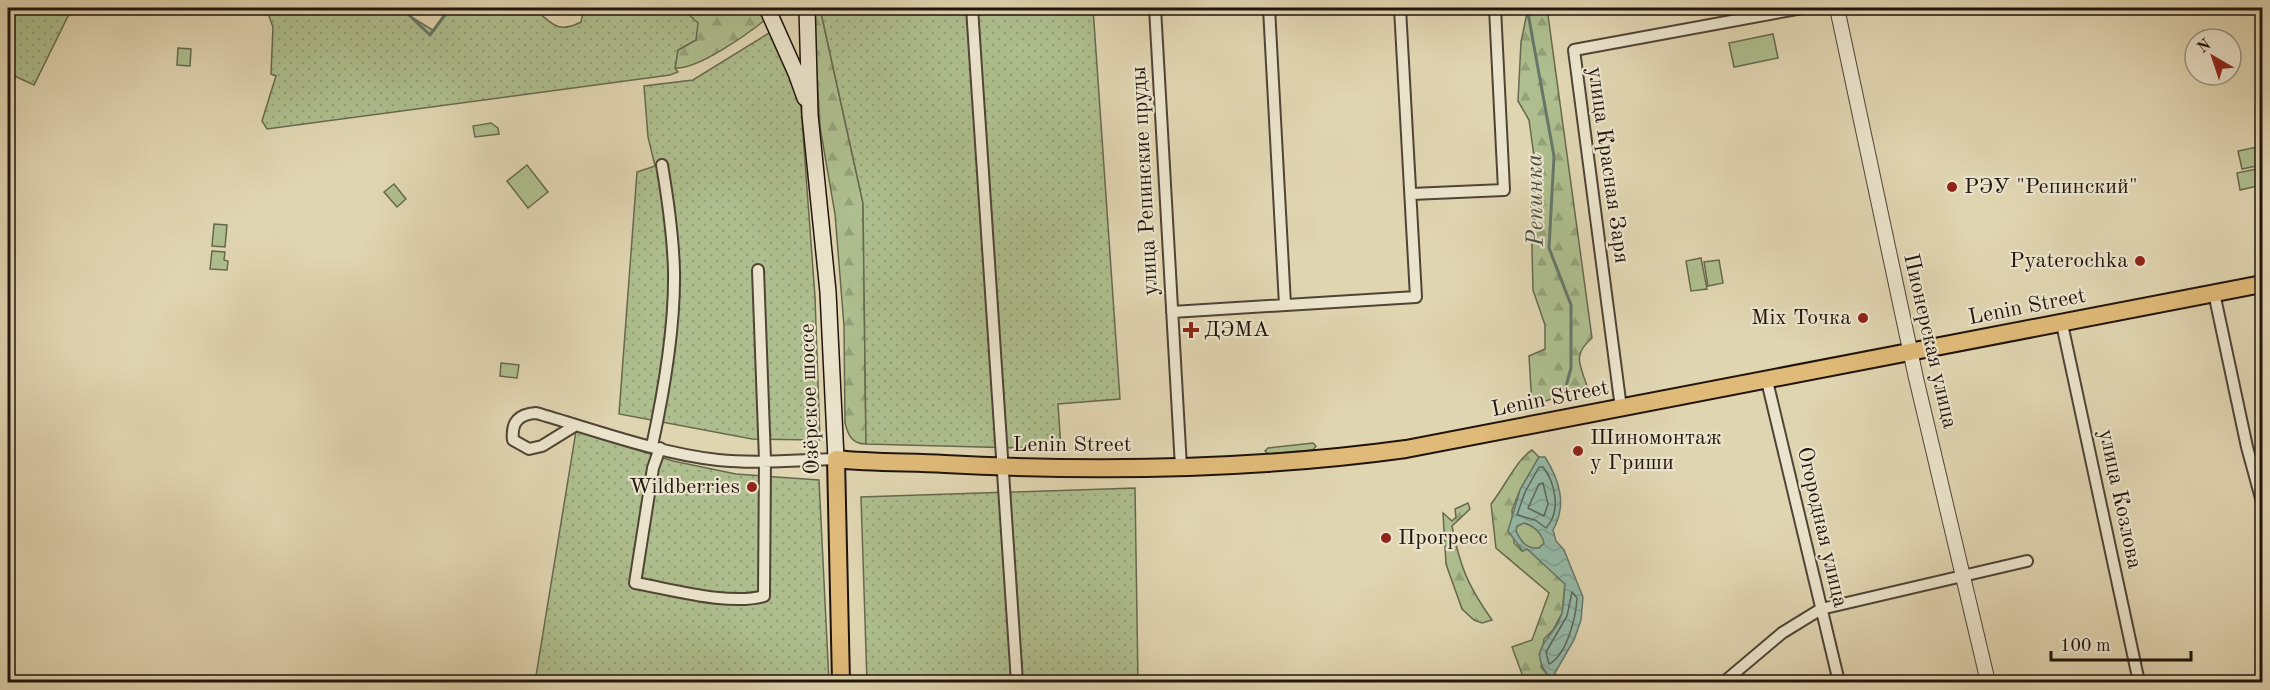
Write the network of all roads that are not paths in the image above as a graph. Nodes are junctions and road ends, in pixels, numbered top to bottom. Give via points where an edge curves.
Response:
1 (767, 8) edge
2 (807, 8) edge
3 (972, 8) edge
4 (1155, 8) edge
5 (1269, 8) edge
6 (1400, 8) edge
7 (1495, 8) edge
8 (1802, 8) edge
9 (1837, 8) edge
10 (810, 115) junction
11 (662, 165) dead end
12 (1411, 194) junction
13 (758, 270) dead end
14 (2262, 284) edge
15 (2214, 293) junction
16 (1285, 305) junction
17 (1172, 312) junction
18 (2062, 324) junction
19 (1911, 353) junction
20 (1767, 381) junction
21 (1621, 408) junction
22 (576, 424) junction
23 (656, 447) junction
24 (836, 459) junction
25 (765, 460) junction
26 (1003, 467) junction
27 (1180, 467) junction
28 (2262, 502) edge
29 (2027, 561) dead end
30 (1964, 576) junction
31 (1821, 609) junction
32 (842, 682) edge
33 (1017, 682) edge
34 (1724, 682) edge
35 (1839, 682) edge
36 (1988, 682) edge
37 (2139, 682) edge

1 - 10 main road
2 - 10 main road
3 - 26 street
4 - 17 street, улица Репинские пруды
5 - 16 street
6 - 12 street, улица Репинские пруды
7 - 12 street via 1504,190
8 - 21 street, улица Красная Заря via 1574,50
9 - 19 street, Пионерская улица
10 - 24 main road, Озёрское шоссе via 828,292
11 - 23 street via 674,274
12 - 16 street, улица Репинские пруды via 1416,297
13 - 25 street
14 - 15 main road, Lenin Street
15 - 18 main road, Lenin Street
15 - 28 street
16 - 17 street, улица Репинские пруды
17 - 27 street
18 - 19 main road, Lenin Street
18 - 37 street, улица Козлова
19 - 20 main road, Lenin Street
19 - 30 street, Пионерская улица
20 - 21 main road, Lenin Street
20 - 31 street, Огородная улица
21 - 27 main road, Lenin Street via 1363,455
22 - 22 street via 536,413 525,414 516,420 513,440 529,449 536,448
22 - 23 street
23 - 25 street via 714,459
23 - 25 street via 634,583 722,598 764,596
24 - 25 street
24 - 26 main road, Lenin Street
24 - 32 main road, Озёрское шоссе
26 - 27 main road, Lenin Street
26 - 33 street
29 - 30 street
30 - 31 street
30 - 36 street, Пионерская улица
31 - 34 street via 1782,633
31 - 35 street, Огородная улица

